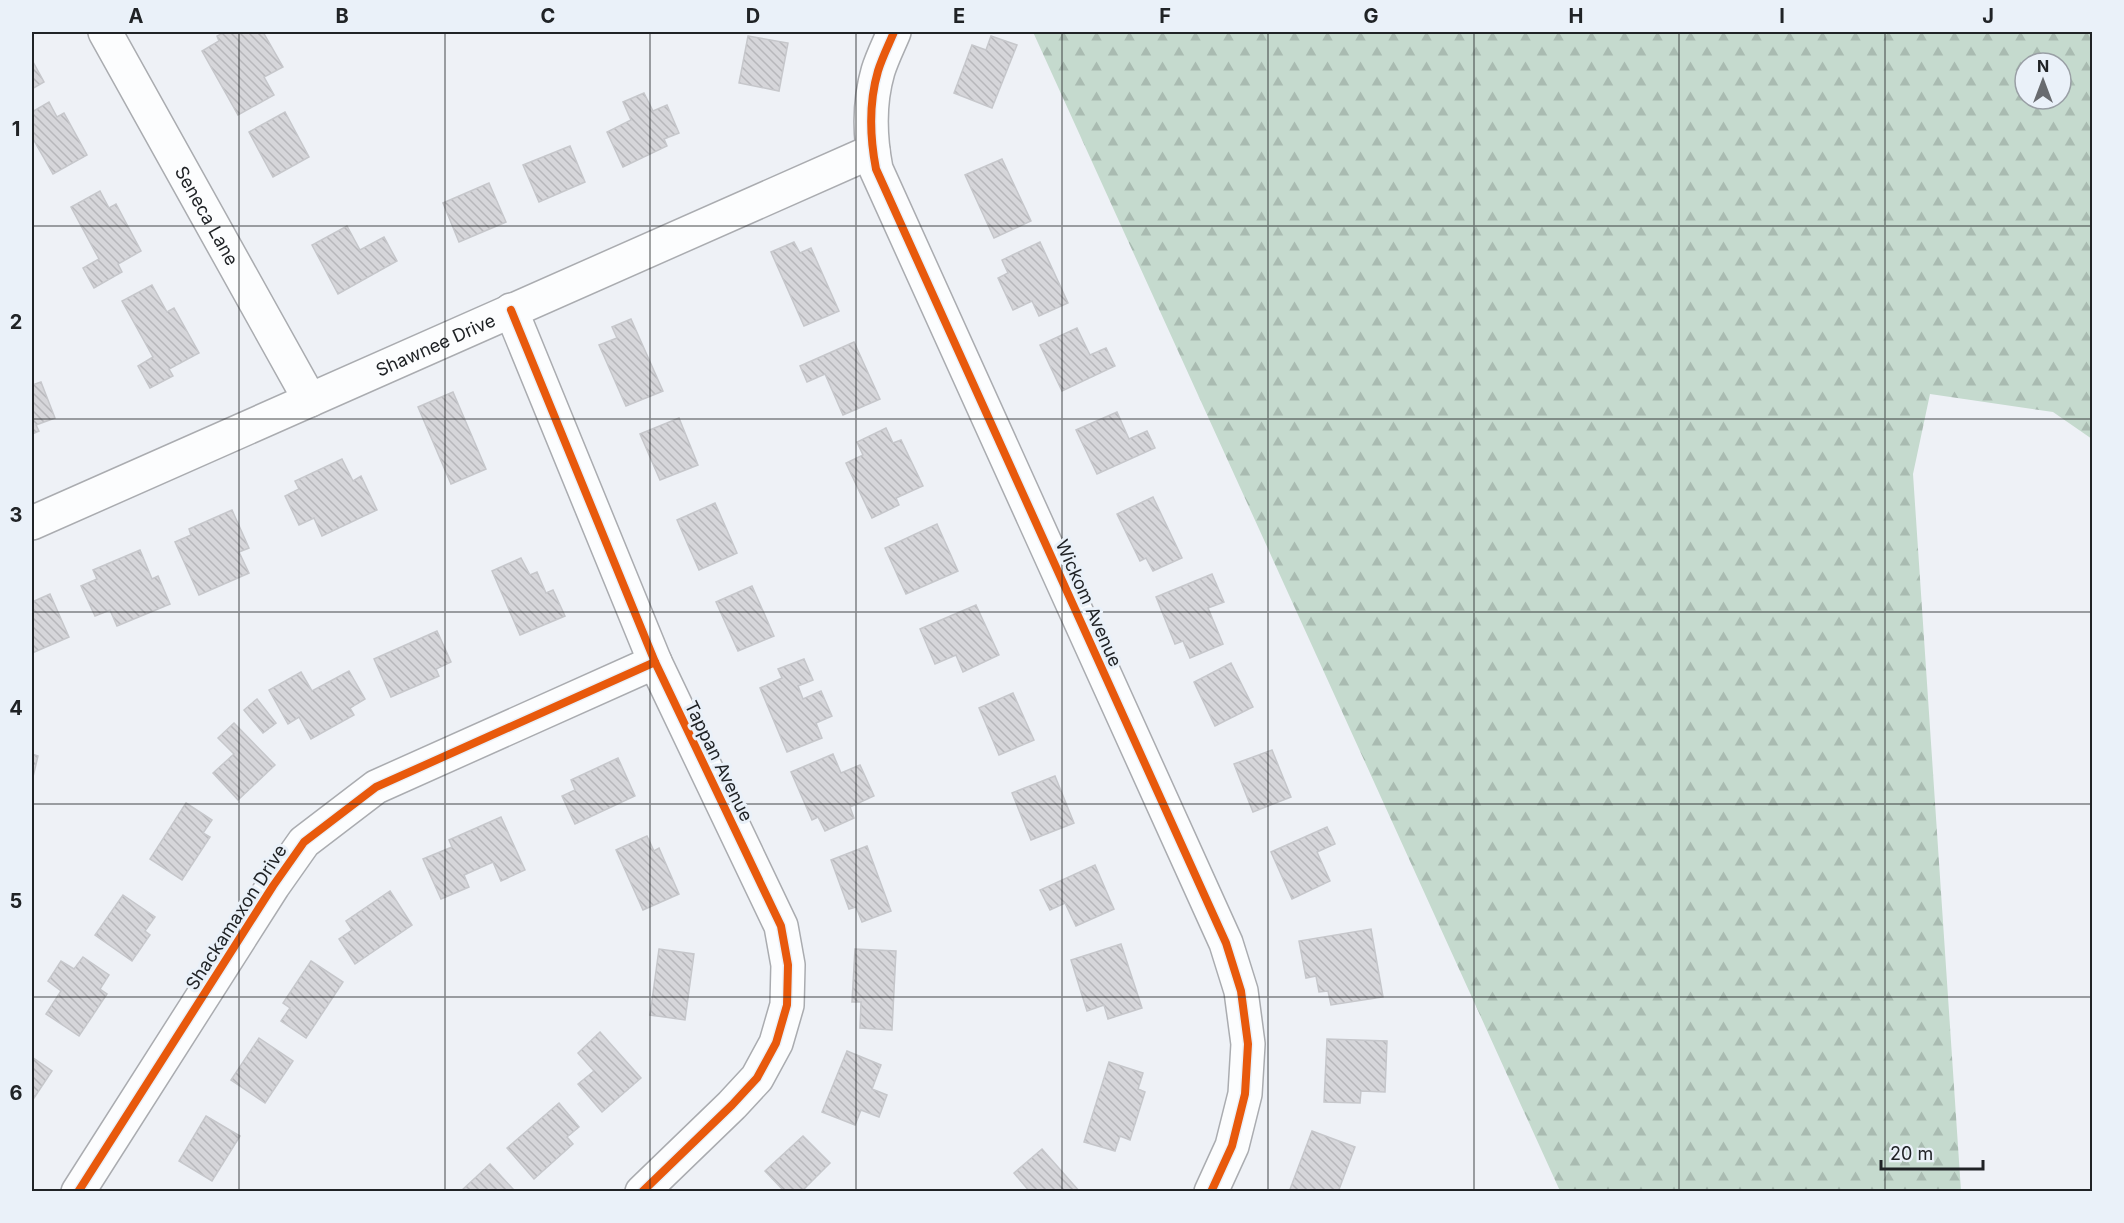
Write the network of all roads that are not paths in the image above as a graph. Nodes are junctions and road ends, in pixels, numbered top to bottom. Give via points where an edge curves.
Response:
1 (105, 32) edge
2 (894, 32) edge
3 (873, 151) junction
4 (511, 310) junction
5 (310, 400) junction
6 (32, 523) edge
7 (656, 662) junction
8 (78, 1191) edge
9 (642, 1191) edge
10 (1211, 1191) edge

1 - 5 street, Seneca Lane
2 - 3 street, Wickom Avenue via 878,71 871,108
3 - 4 street, Shawnee Drive
3 - 10 street, Wickom Avenue via 876,169 1226,943 1241,991 1248,1044 1245,1094 1232,1146
4 - 5 street, Shawnee Drive
4 - 7 street, Tappan Avenue
5 - 6 street, Shawnee Drive
7 - 8 street, Shackamaxon Drive via 376,787 304,842
7 - 9 street, Tappan Avenue via 781,926 788,965 786,1005 776,1043 757,1078

